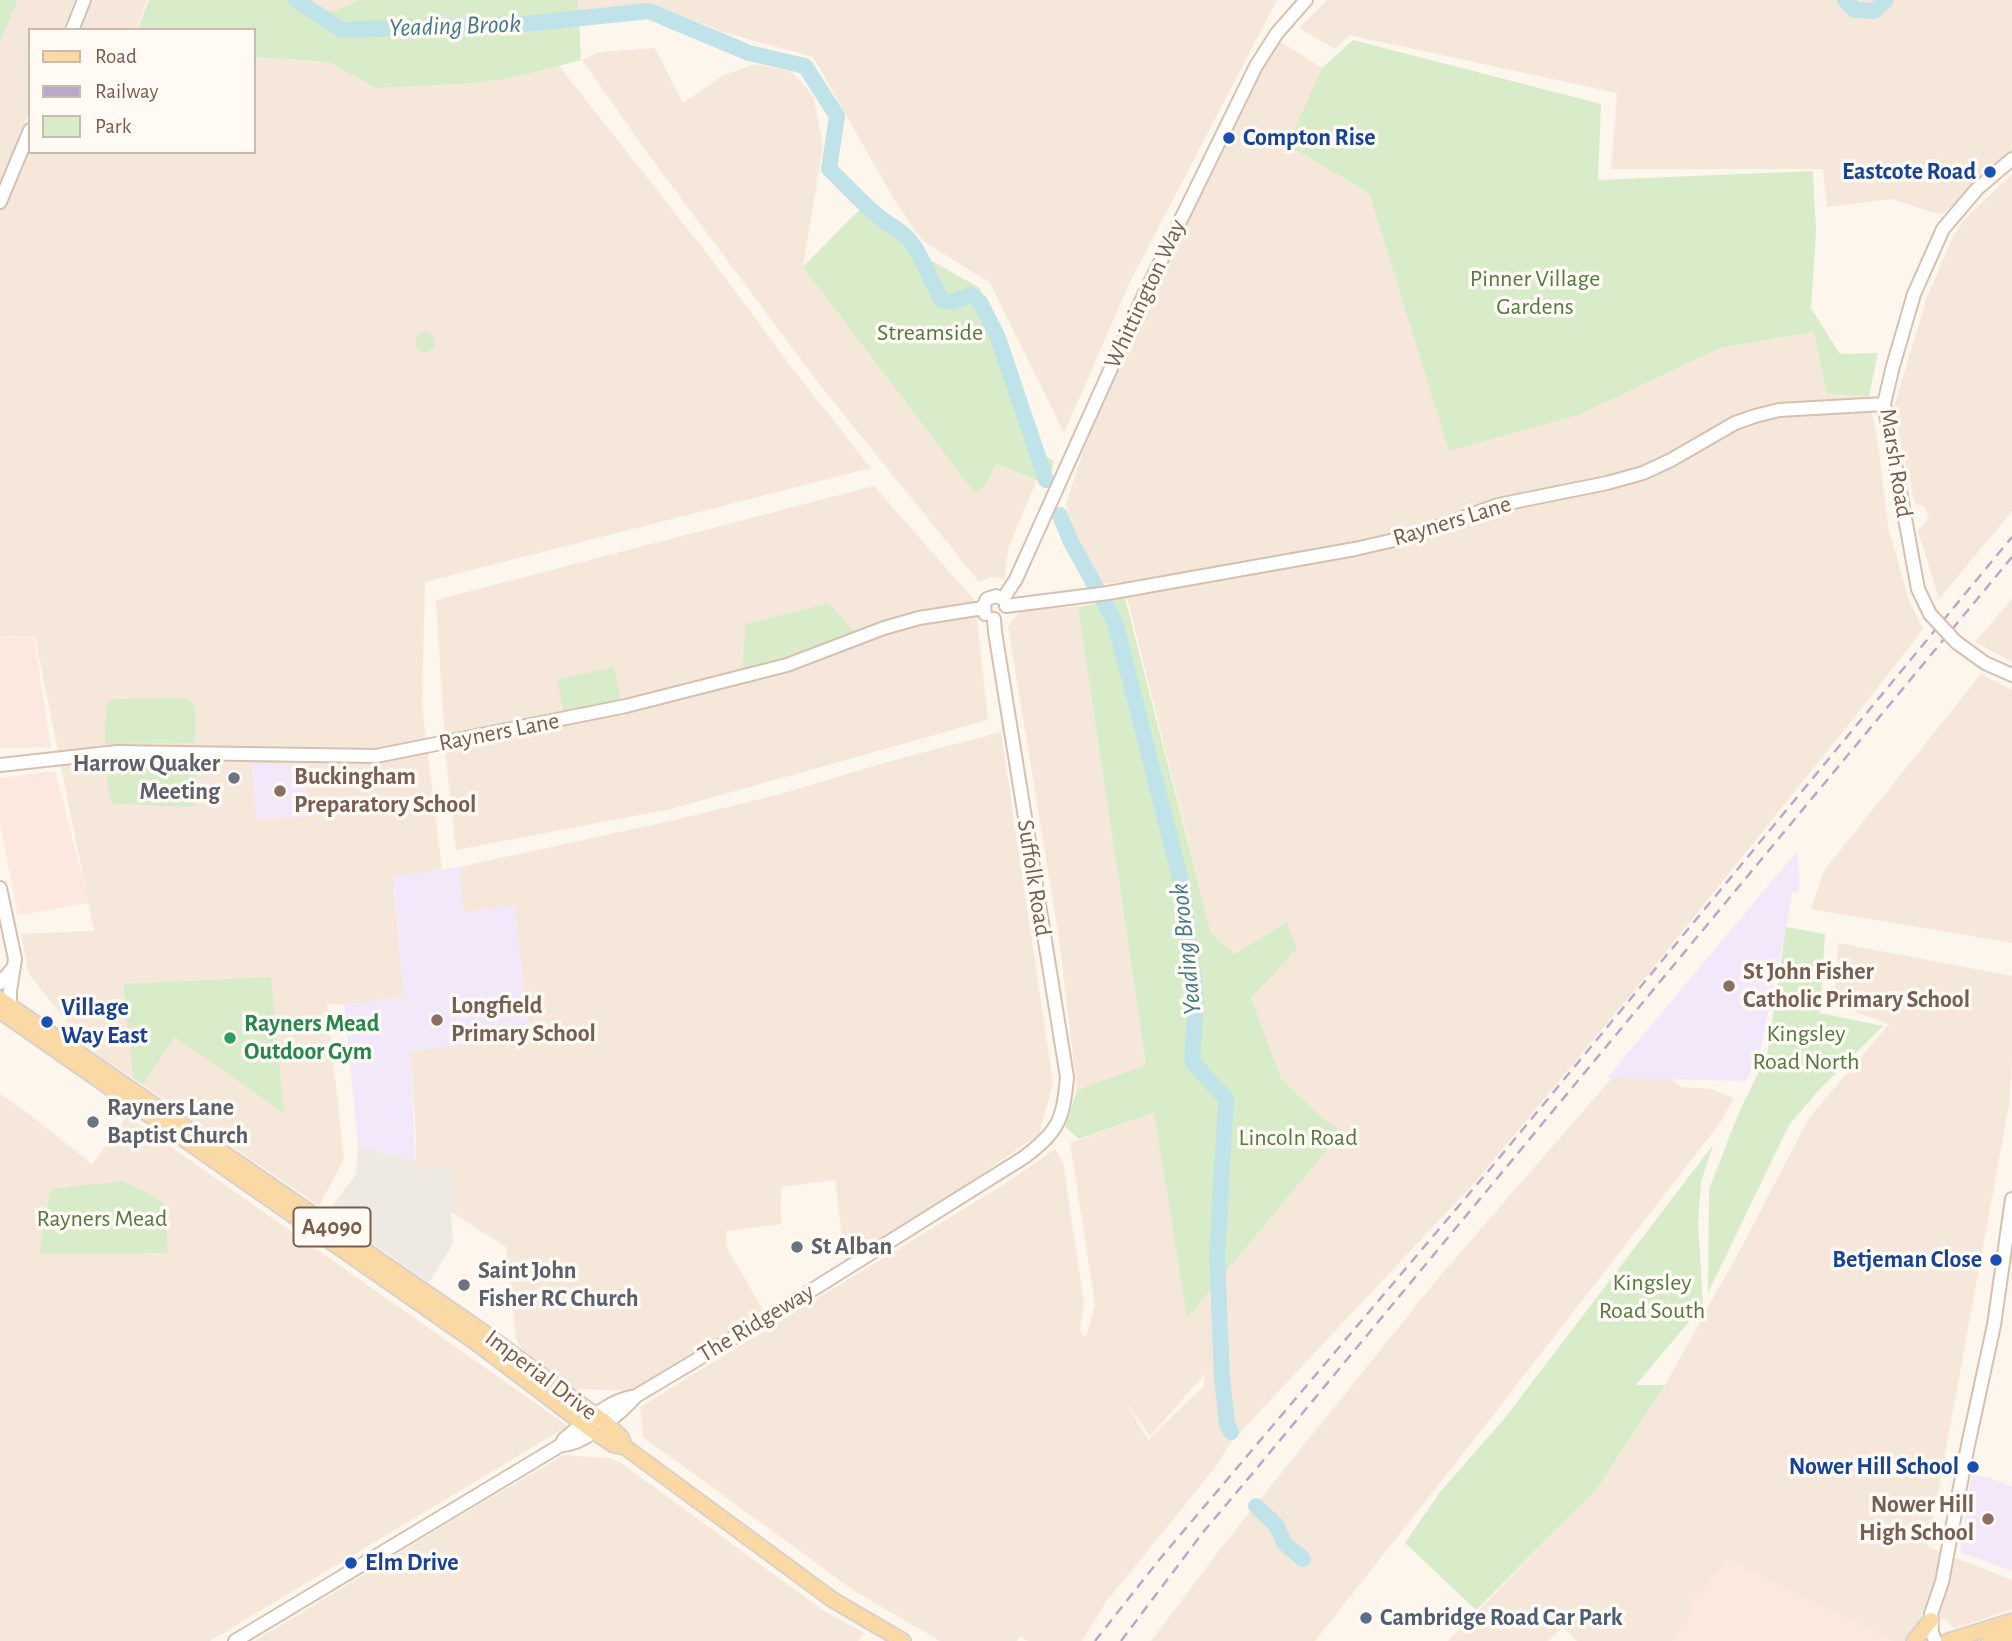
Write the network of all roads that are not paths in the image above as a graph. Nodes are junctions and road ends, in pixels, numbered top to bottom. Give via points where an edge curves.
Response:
1 (84, 0) edge
2 (1306, 0) edge
3 (73, 28) edge
4 (28, 135) edge
5 (2012, 159) edge
6 (0, 202) edge
7 (1884, 404) junction
8 (1014, 582) junction
9 (1005, 602) junction
10 (1031, 603) junction
11 (983, 608) junction
12 (994, 619) junction
13 (2012, 676) edge
14 (0, 765) edge
15 (0, 888) edge
16 (15, 967) junction
17 (0, 983) edge
18 (4, 1005) edge
19 (1051, 1135) joint
20 (2012, 1199) edge
21 (595, 1424) junction
22 (1933, 1614) junction
23 (2012, 1621) edge
24 (2012, 1633) edge
25 (236, 1641) edge
26 (903, 1641) edge
27 (1914, 1641) edge
28 (1935, 1641) edge
29 (1949, 1641) edge
30 (1989, 1641) edge

1 - 3 street
2 - 8 street, Whittington Way via 1256,66 1135,315
4 - 6 street
5 - 7 street, Marsh Road via 1977,189 1943,229 1914,294
7 - 10 street, Rayners Lane via 1779,410 1735,423 1643,473 1498,505 1416,535
7 - 13 street, Marsh Road, bridge via 1917,582 1930,614 1961,646
8 - 9 street, Whittington Way
8 - 10 street
9 - 10 street, Rayners Lane
9 - 11 street, Rayners Lane via 991,597
9 - 12 street via 1004,615
11 - 12 street
11 - 14 street, Rayners Lane via 896,624 787,665 626,706 376,755 117,752
12 - 19 street, Suffolk Road via 1067,1077 1063,1110
15 - 16 street
16 - 17 street
16 - 18 street
18 - 21 main road, Imperial Drive / A4090
19 - 21 street, The Ridgeway via 1023,1158 780,1310 627,1398
20 - 22 street via 1994,1325
21 - 25 street, The Ridgeway
21 - 26 main road, Imperial Drive / A4090 via 614,1445 625,1447 833,1600
22 - 27 main road
22 - 28 street
22 - 29 street via 1938,1614 1940,1630
23 - 29 main road
24 - 30 main road

